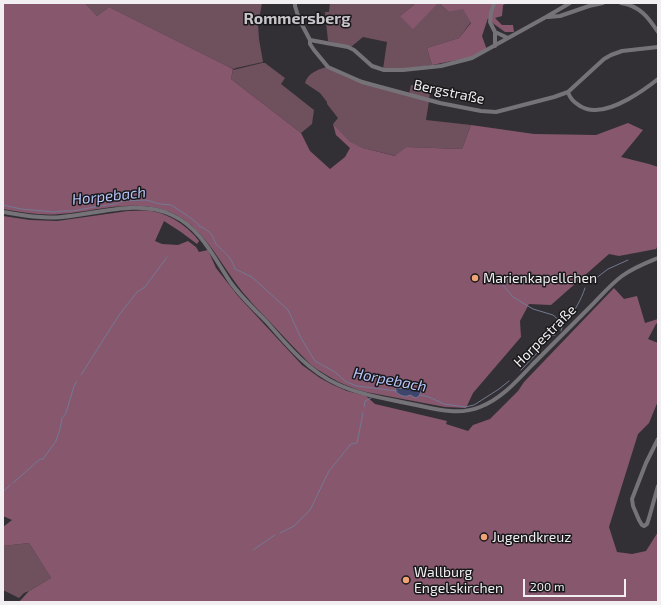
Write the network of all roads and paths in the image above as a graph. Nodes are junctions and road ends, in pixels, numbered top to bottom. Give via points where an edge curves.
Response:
1 (296, 3) edge
2 (494, 3) edge
3 (570, 3) edge
4 (603, 3) edge
5 (621, 3) edge
6 (546, 17) junction
7 (495, 32) junction
8 (658, 32) edge
9 (508, 38) junction
10 (310, 40) junction
11 (495, 46) junction
12 (658, 47) edge
13 (658, 79) edge
14 (568, 92) junction
15 (3, 212) edge
16 (658, 258) edge
17 (658, 439) edge
18 (658, 486) edge

1 - 10 street via 299,19
2 - 7 street via 490,22
3 - 6 street
4 - 6 street via 560,16
5 - 8 street via 644,13
6 - 9 street
7 - 9 street
7 - 11 street
9 - 11 street
10 - 11 street via 348,47 372,66 384,70 441,66 472,58
10 - 14 street, Bergstraße via 310,44 328,67 362,82 465,109 496,112
12 - 14 street, Bergstraße via 622,51 611,55
13 - 14 street via 626,100 596,110 586,110 574,102
15 - 16 street, Horpestraße via 53,218 143,208 172,215 188,225 200,237 239,293 301,359 319,374 335,383 369,395 456,412 471,410 498,398 613,282 633,269
17 - 18 street via 632,499 639,520 644,526 647,524

